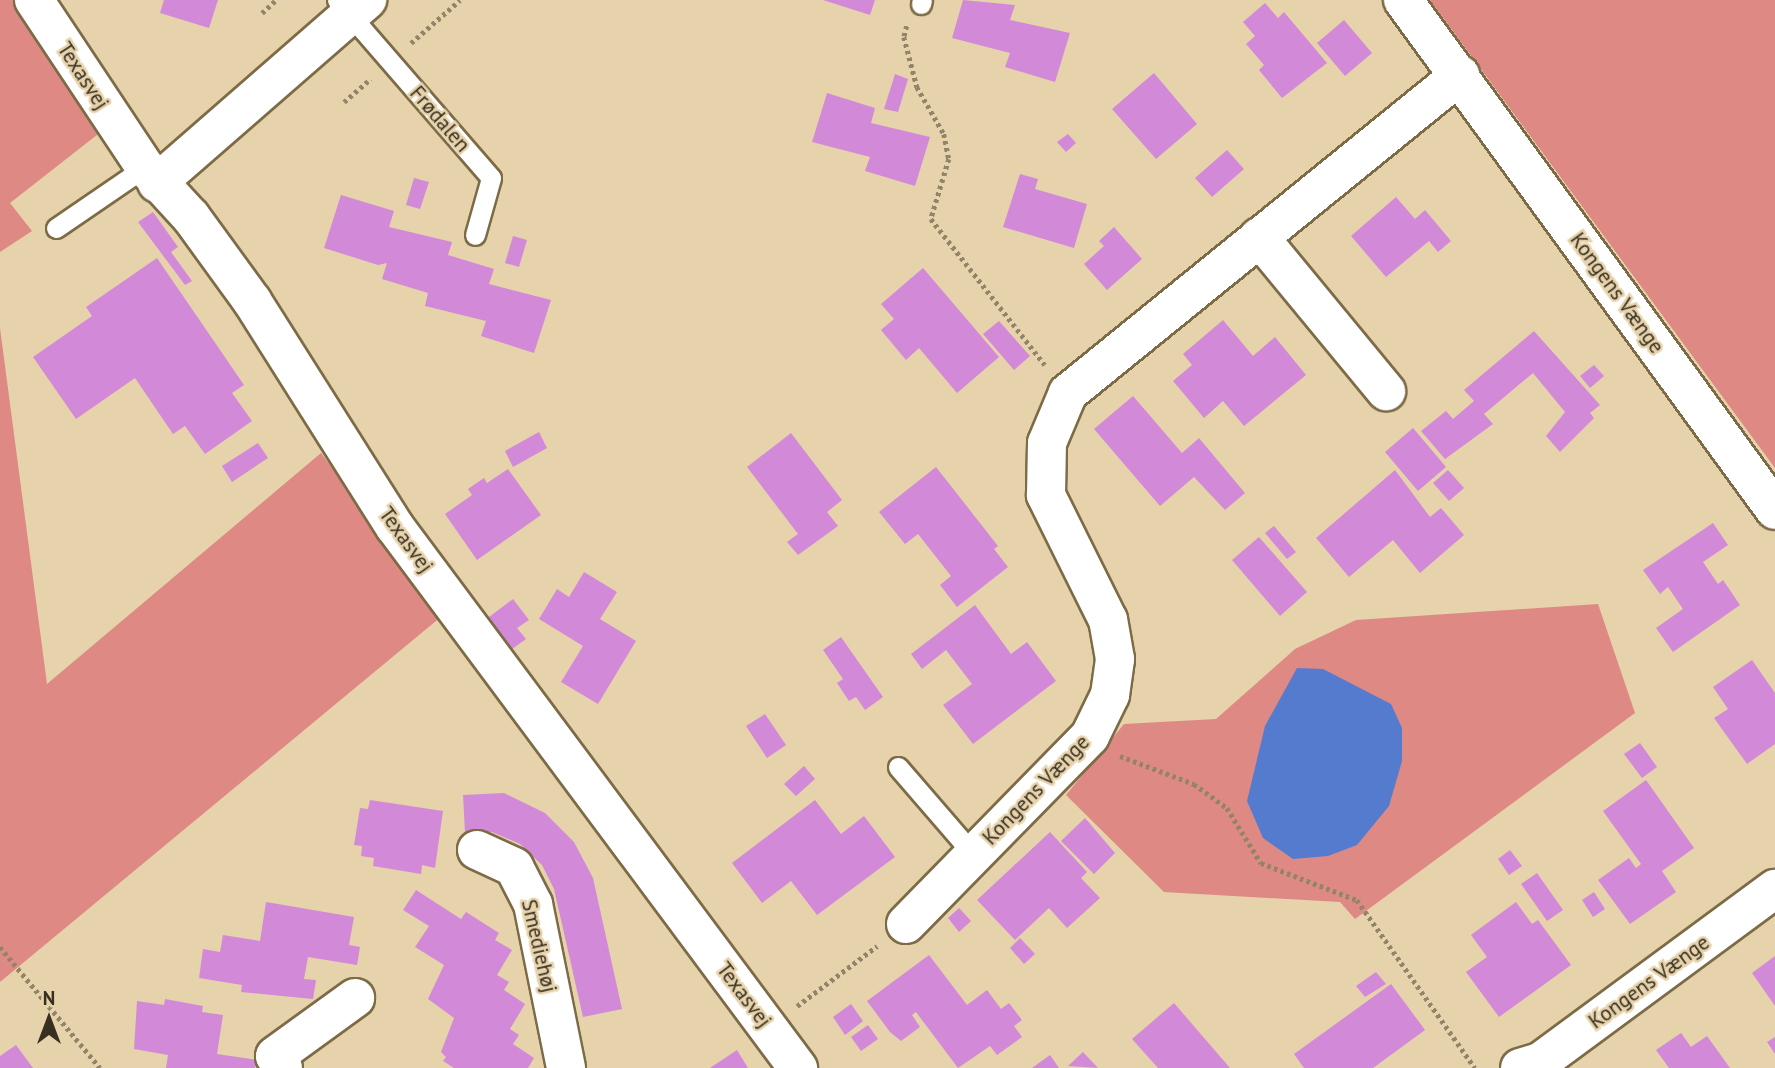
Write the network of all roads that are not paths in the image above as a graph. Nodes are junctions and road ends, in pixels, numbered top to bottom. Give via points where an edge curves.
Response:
1 (34, 0) edge
2 (1403, 0) edge
3 (351, 5) edge
4 (1460, 75) junction
5 (151, 175) junction
6 (56, 228) dead end
7 (475, 235) dead end
8 (1259, 237) junction
9 (1386, 391) dead end
10 (1775, 510) edge
11 (898, 767) dead end
12 (477, 850) dead end
13 (974, 855) junction
14 (1775, 889) edge
15 (906, 924) road end
16 (355, 998) dead end
17 (283, 1068) edge
18 (566, 1068) edge
19 (798, 1068) edge
20 (1520, 1068) edge

1 - 5 street, Texasvej
2 - 4 street, Kongens Vænge
3 - 5 street, Frødalen
3 - 7 lane, Frødalen via 491,178
4 - 8 street, Kongens Vænge
4 - 10 street, Kongens Vænge
5 - 6 lane
5 - 19 street, Texasvej via 191,217 252,301 395,527
8 - 9 street
8 - 13 street, Kongens Vænge via 1068,393 1047,443 1046,495 1108,620 1115,659 1110,695 1090,736
11 - 13 lane
12 - 18 street, Smediehøj via 514,867 533,904
13 - 15 street, Kongens Vænge
14 - 20 street, Kongens Vænge via 1541,1062
16 - 17 street via 275,1056

